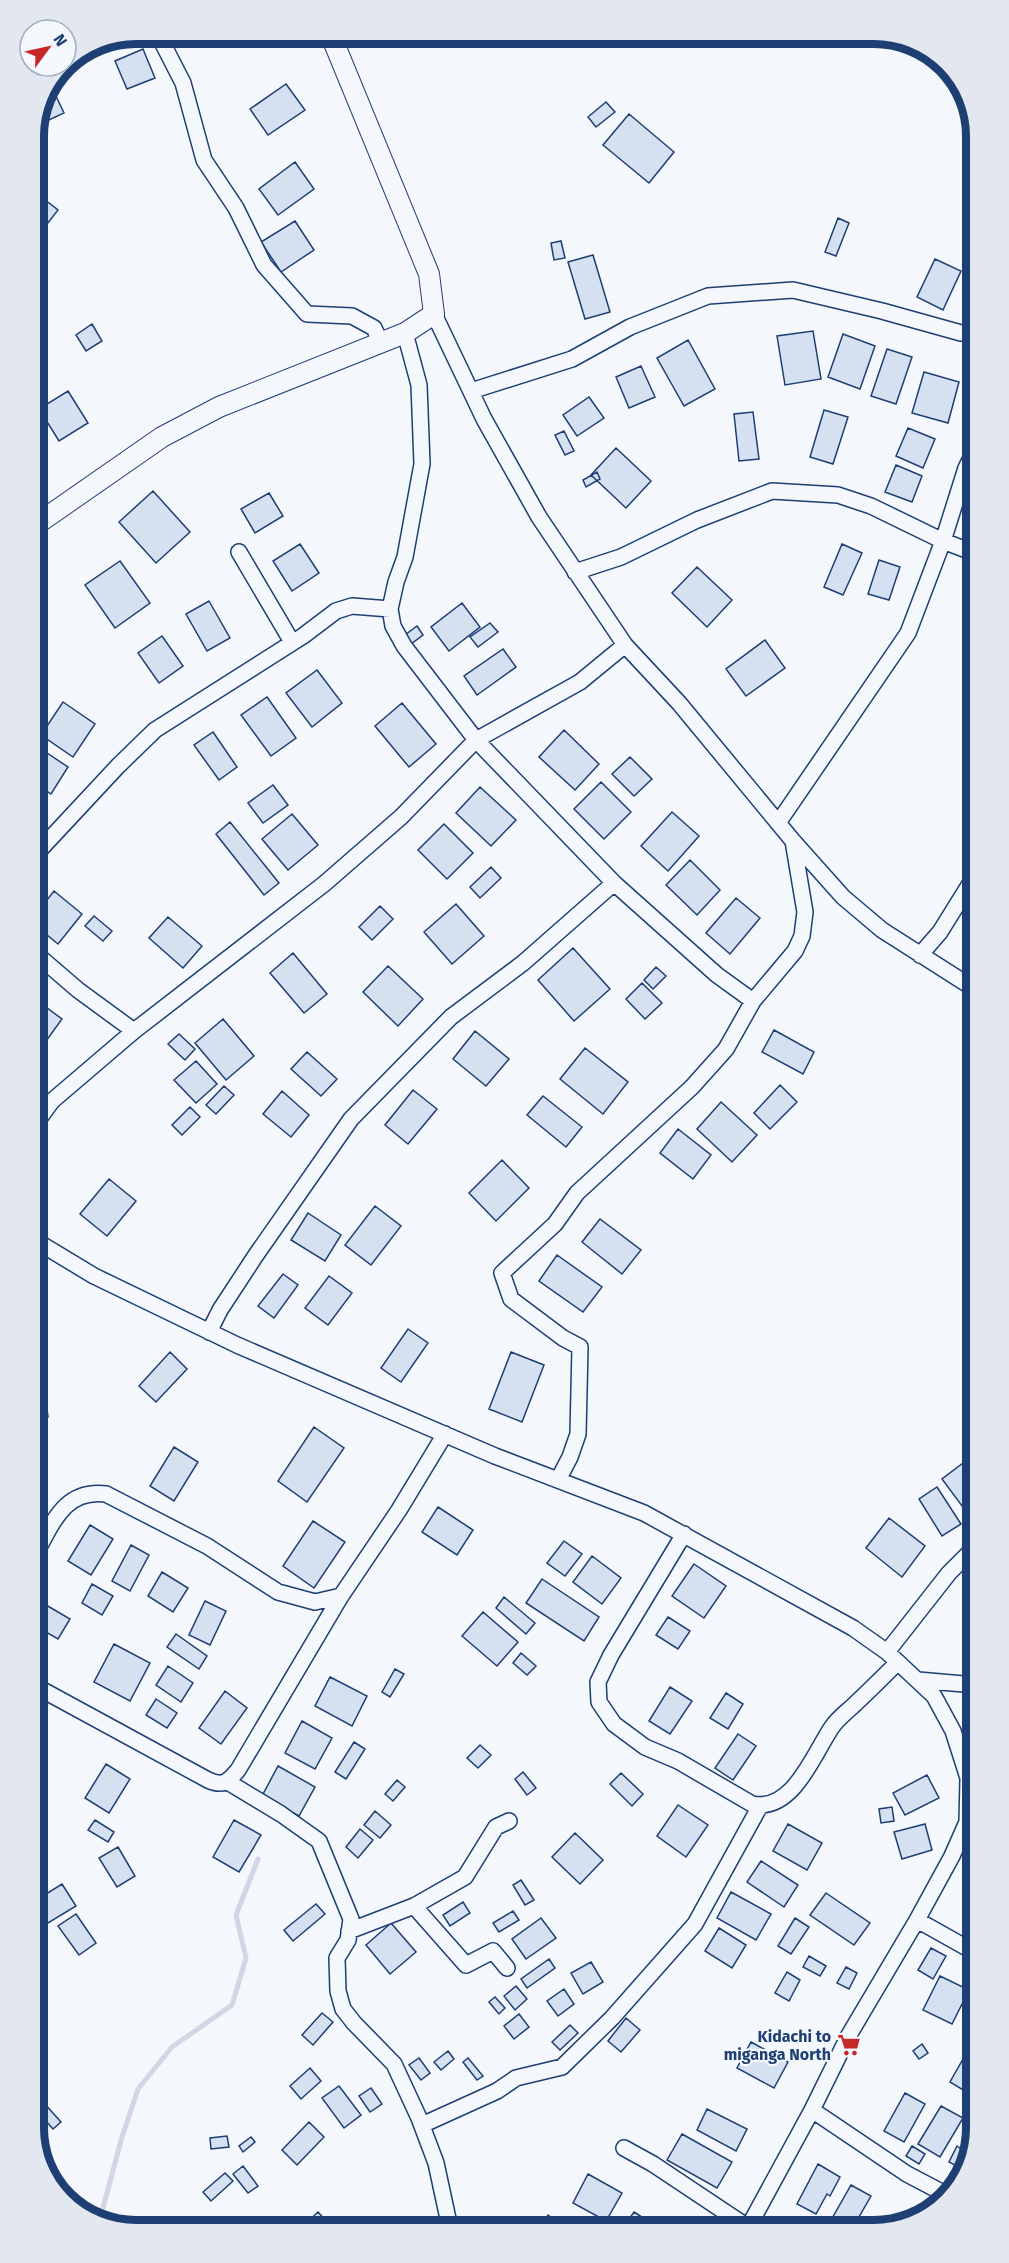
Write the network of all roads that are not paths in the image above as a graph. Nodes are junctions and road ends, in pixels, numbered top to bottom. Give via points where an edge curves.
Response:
1 (163, 44) edge
2 (334, 44) edge
3 (434, 315) junction
4 (405, 333) junction
5 (966, 333) edge
6 (381, 343) junction
7 (471, 391) junction
8 (966, 468) edge
9 (44, 519) edge
10 (943, 541) junction
11 (966, 550) edge
12 (239, 552) dead end
13 (575, 572) junction
14 (390, 609) junction
15 (292, 642) junction
16 (625, 645) junction
17 (476, 740) junction
18 (778, 823) junction
19 (793, 841) junction
20 (44, 845) edge
21 (614, 883) junction
22 (966, 890) edge
23 (920, 955) junction
24 (44, 960) edge
25 (966, 983) edge
26 (753, 1001) junction
27 (134, 1031) junction
28 (44, 1112) edge
29 (44, 1246) edge
30 (209, 1332) junction
31 (445, 1434) junction
32 (558, 1480) junction
33 (684, 1534) junction
34 (44, 1538) edge
35 (966, 1556) edge
36 (340, 1596) junction
37 (892, 1657) junction
38 (918, 1680) junction
39 (966, 1684) edge
40 (44, 1691) edge
41 (966, 1773) edge
42 (228, 1782) junction
43 (760, 1806) junction
44 (509, 1821) dead end
45 (966, 1826) edge
46 (414, 1906) junction
47 (917, 1920) junction
48 (350, 1931) junction
49 (966, 1948) edge
50 (507, 1968) dead end
51 (812, 2110) junction
52 (422, 2125) junction
53 (624, 2148) dead end
54 (939, 2191) edge
55 (448, 2219) edge
56 (738, 2220) edge
57 (750, 2220) edge

1 - 6 street via 183,83 204,160 236,208 264,265 307,314 352,316 374,328
2 - 3 street via 429,274
3 - 4 street
3 - 7 street
4 - 6 street
4 - 14 street via 419,385 422,464 405,557
5 - 7 street via 793,290 708,296 630,327 572,359
6 - 9 street via 219,407 162,437
7 - 13 street via 539,516
8 - 10 street
10 - 11 street
10 - 13 street via 871,506 838,495 772,491 697,520 621,557
10 - 18 street via 908,633
12 - 15 street
13 - 16 street
14 - 15 street via 352,606 336,611
14 - 17 street via 393,626 404,646
15 - 20 street via 155,730
16 - 17 street via 580,682
16 - 18 street via 680,703
17 - 21 street
17 - 27 street via 401,817 324,884
18 - 19 street
19 - 23 street via 860,913
19 - 26 street via 805,912 802,936 795,951
21 - 26 street via 717,975
21 - 30 street via 523,963 451,1017 351,1119 256,1255
22 - 23 street
23 - 25 street
24 - 27 street
26 - 32 street via 726,1049 692,1087 578,1193 555,1224 502,1273 511,1299 580,1347 579,1434
27 - 28 street
29 - 30 street
30 - 31 street
31 - 32 street
31 - 36 street
32 - 33 street via 644,1513
33 - 37 street via 826,1612
33 - 43 street via 597,1682 599,1702 614,1724 645,1747
34 - 36 street via 56,1516 70,1502 83,1494 106,1494 207,1546 278,1592 315,1602
35 - 37 street via 949,1573
36 - 42 street
37 - 38 street
37 - 43 street via 833,1726 800,1780 778,1800
38 - 39 street
38 - 41 street via 934,1696 953,1731
40 - 42 street via 216,1784
42 - 48 street via 318,1841 351,1918
43 - 52 street via 695,1924 612,2018 562,2067 516,2078 497,2091
44 - 46 street via 496,1827 465,1877
45 - 47 street
46 - 48 street
46 - 50 street via 466,1965 494,1951
47 - 49 street
47 - 51 street via 849,2035
48 - 52 street via 337,1958 343,2009 394,2064
51 - 54 street via 907,2174
51 - 57 street
52 - 55 street via 436,2163
53 - 56 street

